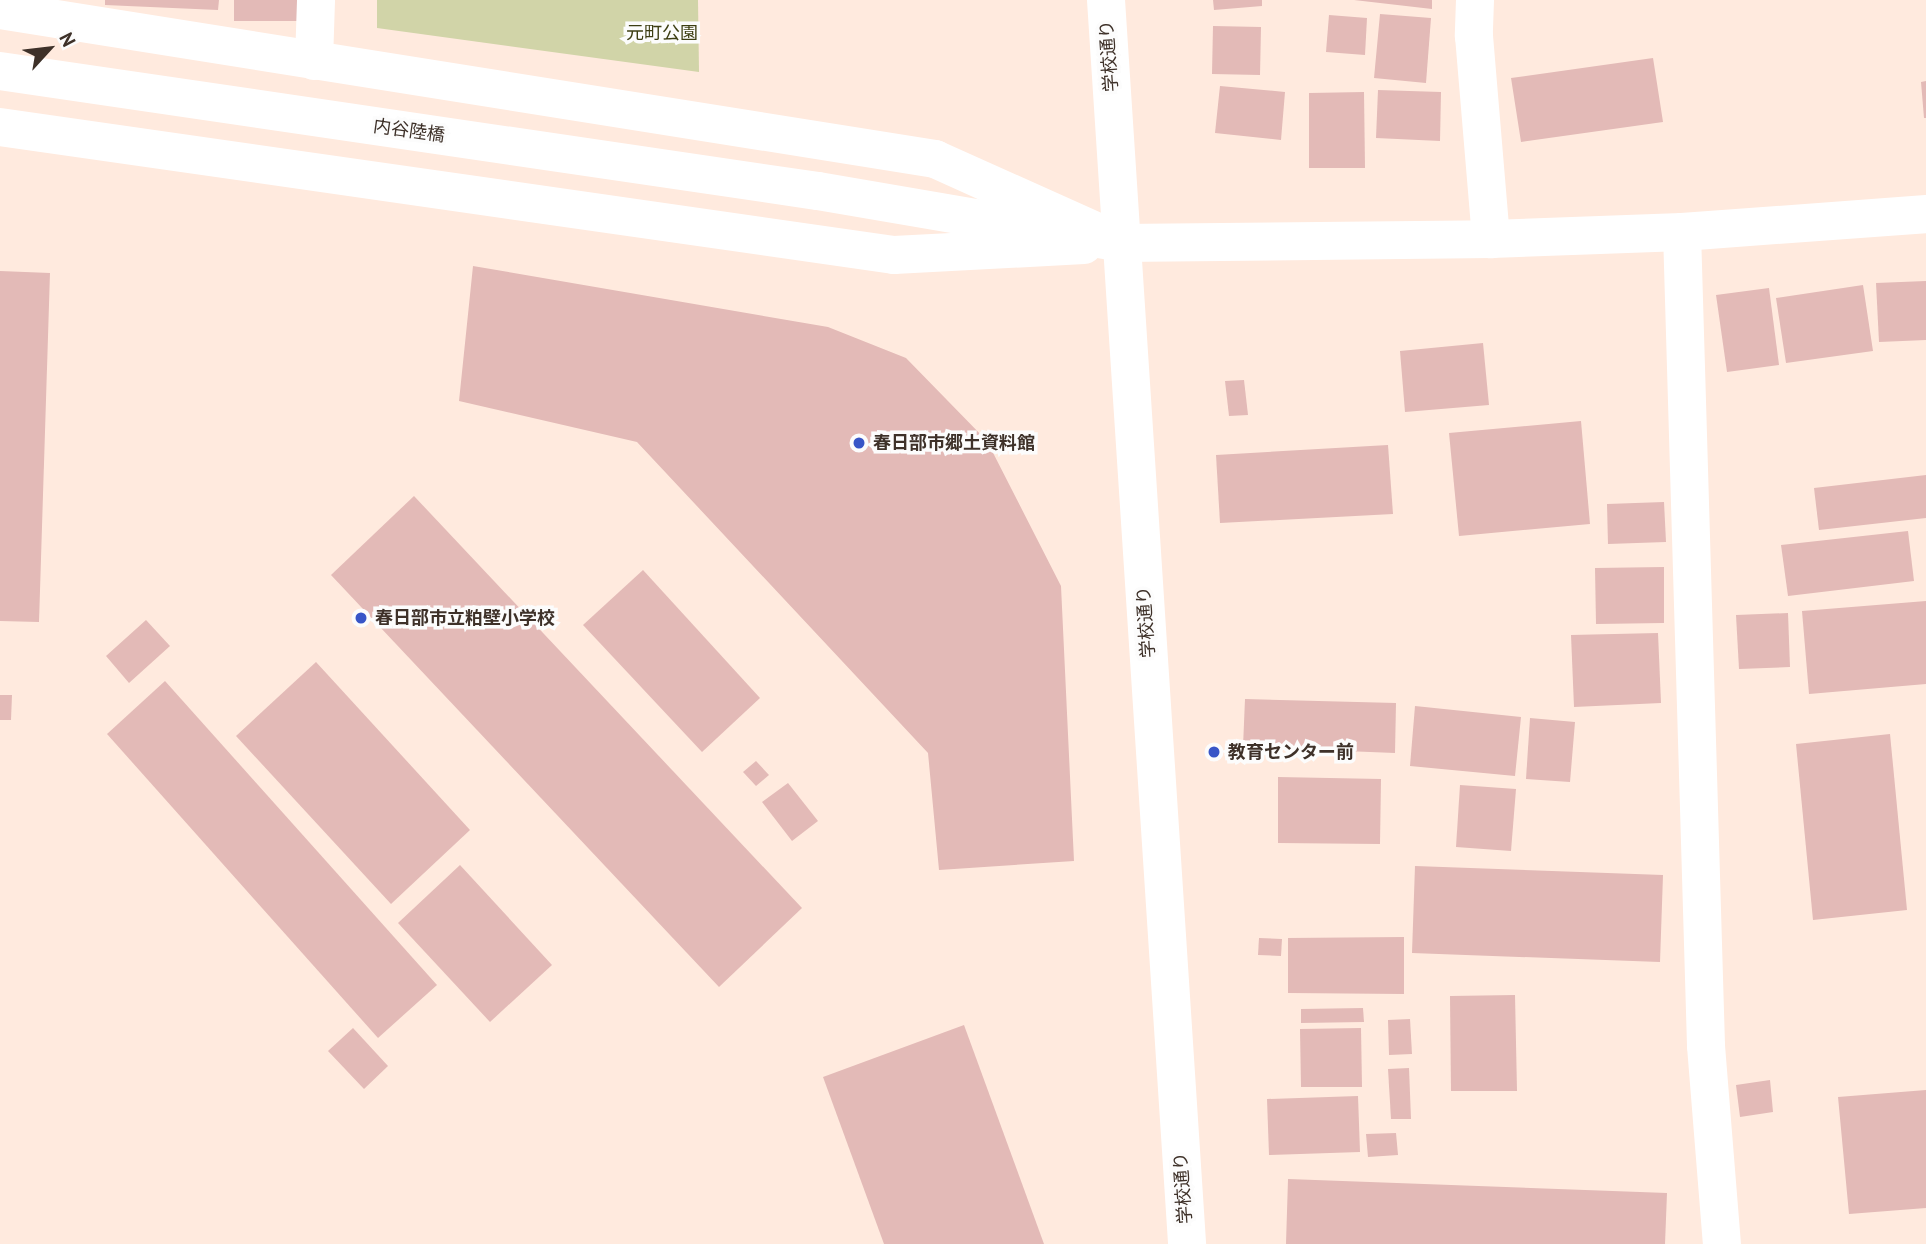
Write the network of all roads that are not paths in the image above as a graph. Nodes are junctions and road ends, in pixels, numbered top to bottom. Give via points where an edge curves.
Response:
1 (316, 0) edge
2 (1105, 0) edge
3 (1475, 0) edge
4 (0, 10) edge
5 (314, 61) junction
6 (0, 71) edge
7 (0, 127) edge
8 (1926, 214) edge
9 (1682, 232) junction
10 (1491, 239) junction
11 (1121, 243) junction
12 (1187, 1244) edge
13 (1722, 1244) edge

1 - 5 street
2 - 11 street, 学校通り
3 - 10 street
4 - 5 street
5 - 11 street via 935,159
6 - 11 street, 内谷陸橋 via 818,191
7 - 11 street via 894,255
8 - 9 street
9 - 10 street
9 - 13 street via 1706,1046
10 - 11 street
11 - 12 street, 学校通り

